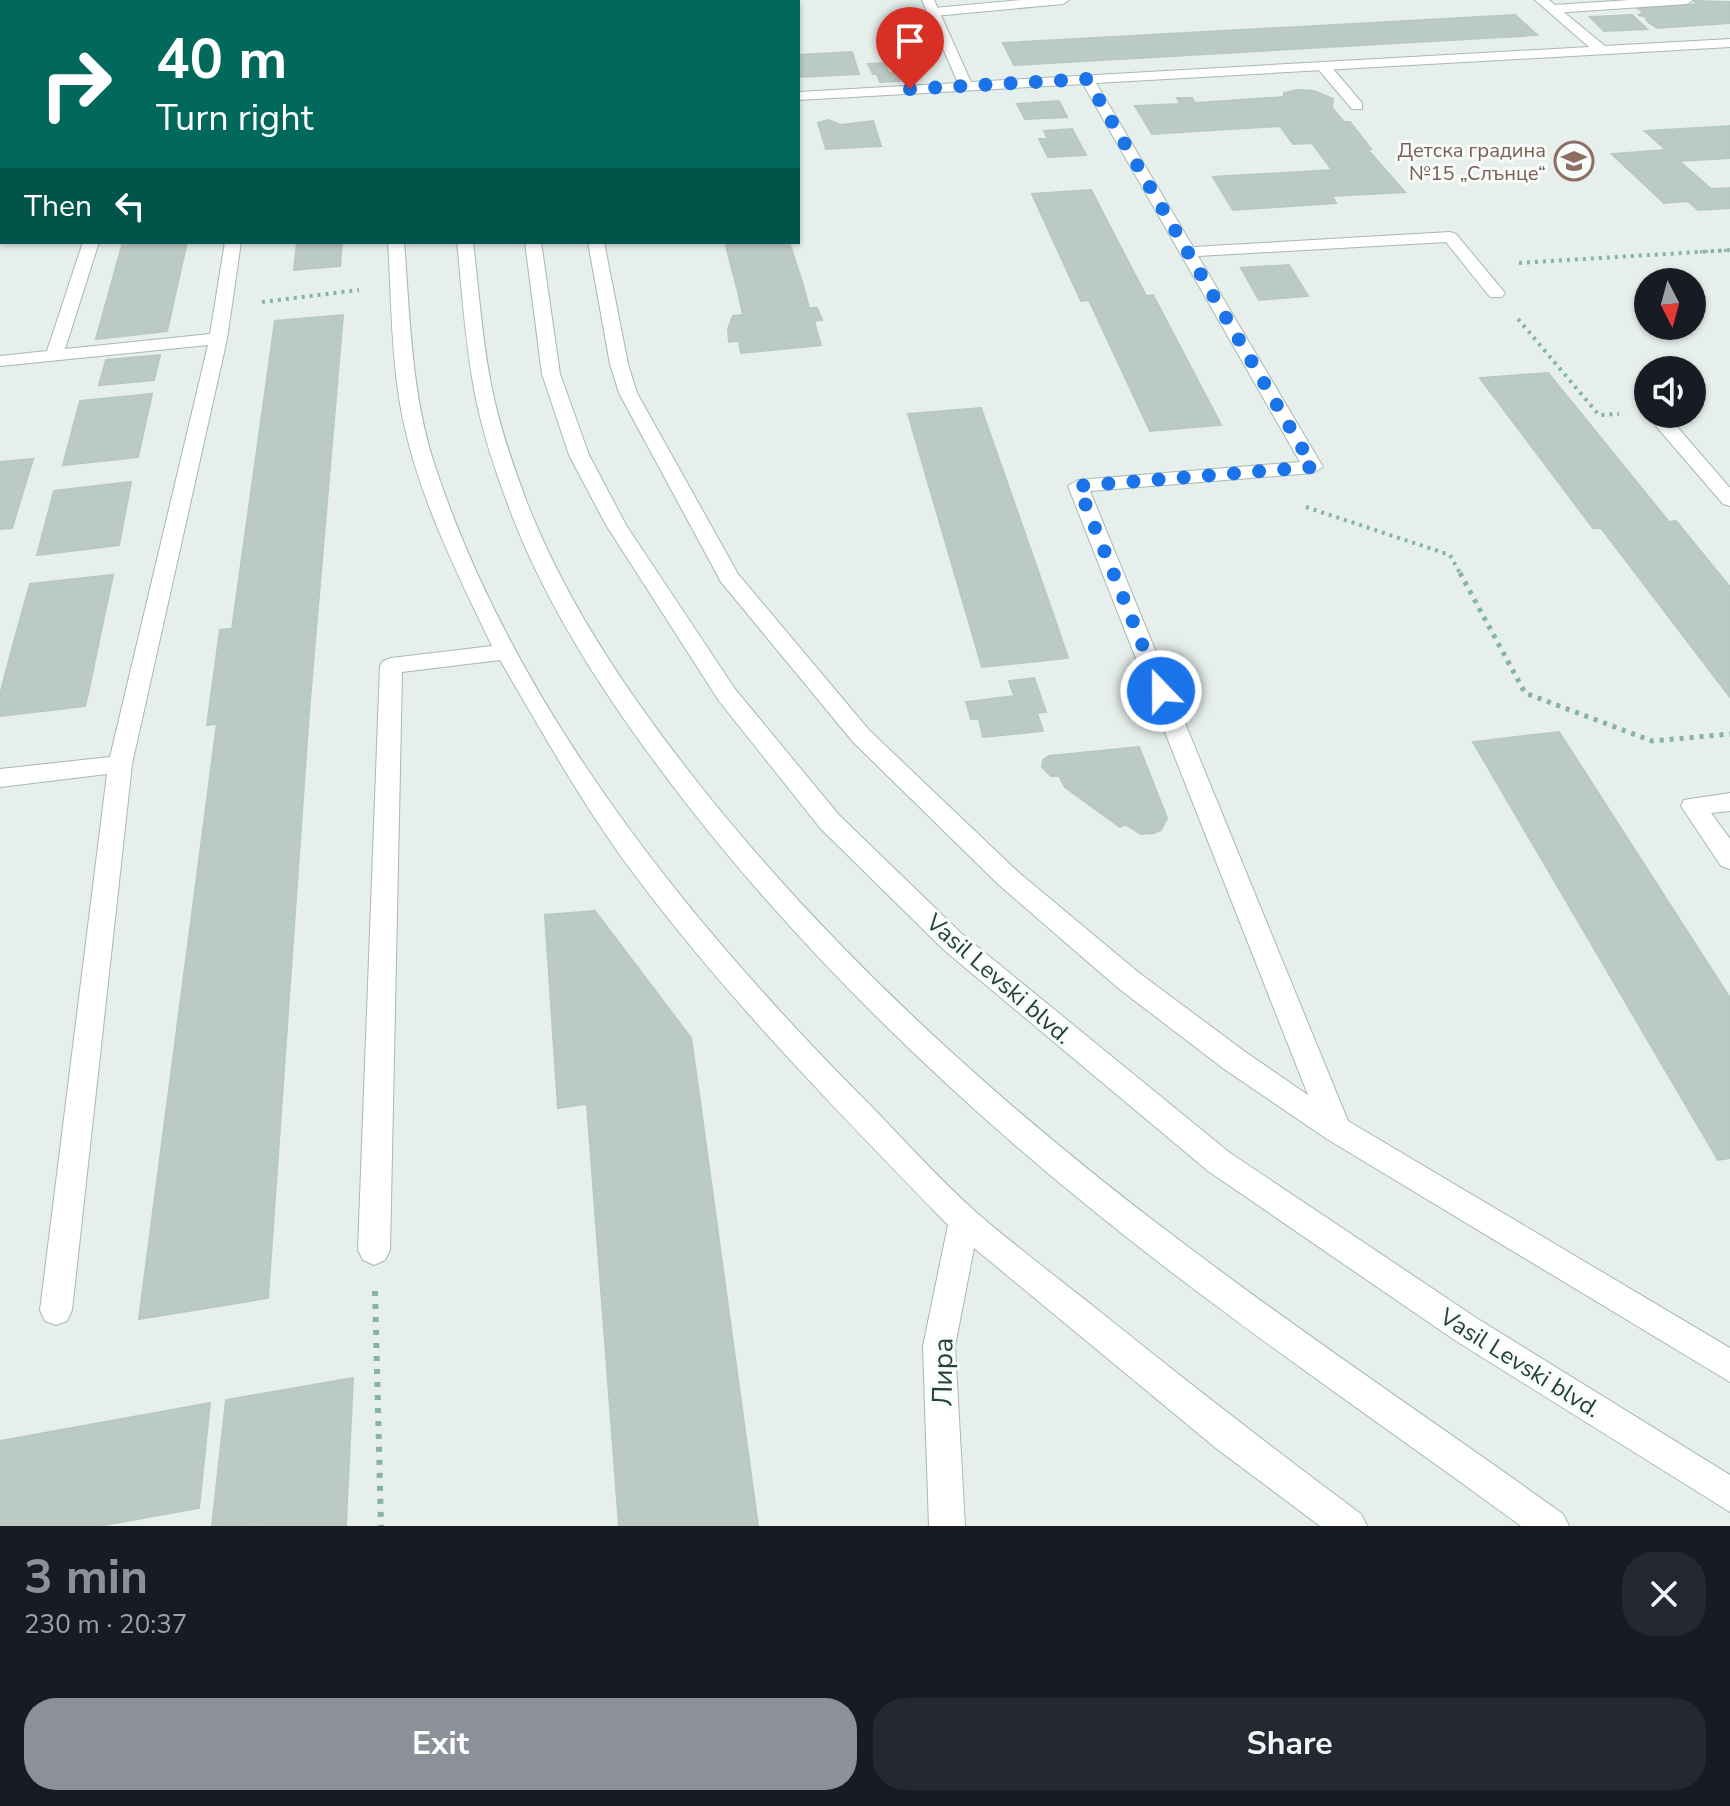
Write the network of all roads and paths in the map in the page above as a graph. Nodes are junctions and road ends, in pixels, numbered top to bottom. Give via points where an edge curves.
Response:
1 (442, 0) edge
2 (464, 0) edge
3 (1063, 0) edge
4 (1687, 0) edge
5 (1547, 5) edge
6 (931, 6) edge
7 (1730, 43) edge
8 (1601, 50) junction
9 (1323, 66) junction
10 (1087, 79) junction
11 (966, 86) junction
12 (800, 96) edge
13 (1357, 106) dead end
14 (90, 244) edge
15 (233, 244) edge
16 (396, 244) edge
17 (465, 244) edge
18 (533, 244) edge
19 (596, 244) edge
20 (1730, 250) edge
21 (1185, 252) junction
22 (1473, 265) junction
23 (400, 285) junction
24 (1496, 293) joint
25 (223, 307) junction
26 (218, 339) junction
27 (54, 356) junction
28 (0, 361) edge
29 (1624, 414) dead end
30 (1668, 428) edge
31 (1730, 500) edge
32 (1301, 505) dead end
33 (506, 652) junction
34 (1730, 734) edge
35 (120, 764) junction
36 (0, 778) edge
37 (1730, 802) edge
38 (1730, 859) edge
39 (1337, 1130) junction
40 (964, 1221) junction
41 (374, 1250) joint
42 (56, 1310) dead end
43 (1730, 1366) edge
44 (1730, 1495) edge
45 (381, 1526) edge
46 (947, 1526) edge
47 (1349, 1526) edge
48 (1551, 1526) edge

1 - 2 street
3 - 6 street
4 - 5 street
5 - 8 street
6 - 11 street
7 - 8 street
8 - 9 street
9 - 10 street
9 - 13 street
10 - 11 street
10 - 21 street
11 - 12 street
14 - 27 street
15 - 25 street
16 - 23 street
17 - 48 street via 483,388 520,511 556,585 627,706 723,835 912,1031 1127,1219
18 - 44 street, Vasil Levski blvd. via 551,374 579,455 632,551 727,695 830,822 953,942 1219,1162 1467,1330
19 - 39 street via 619,364 644,425 729,577 814,682 918,794 1080,939 1234,1060
20 - 22 path
21 - 22 street via 1450,237
21 - 39 street via 1313,467 1078,486
22 - 24 street
23 - 25 path
23 - 33 street via 406,384 423,460 457,552
24 - 29 path via 1599,415
25 - 26 street
26 - 27 street
26 - 35 street
27 - 28 street
30 - 31 street
32 - 34 path via 1450,555 1525,693 1652,741
33 - 40 street via 591,794 652,880 806,1060
33 - 41 street via 391,666
35 - 36 street
35 - 42 street
37 - 38 street via 1693,806
39 - 43 street
40 - 46 street, Лира via 939,1346
40 - 47 street via 1229,1437
41 - 45 path

